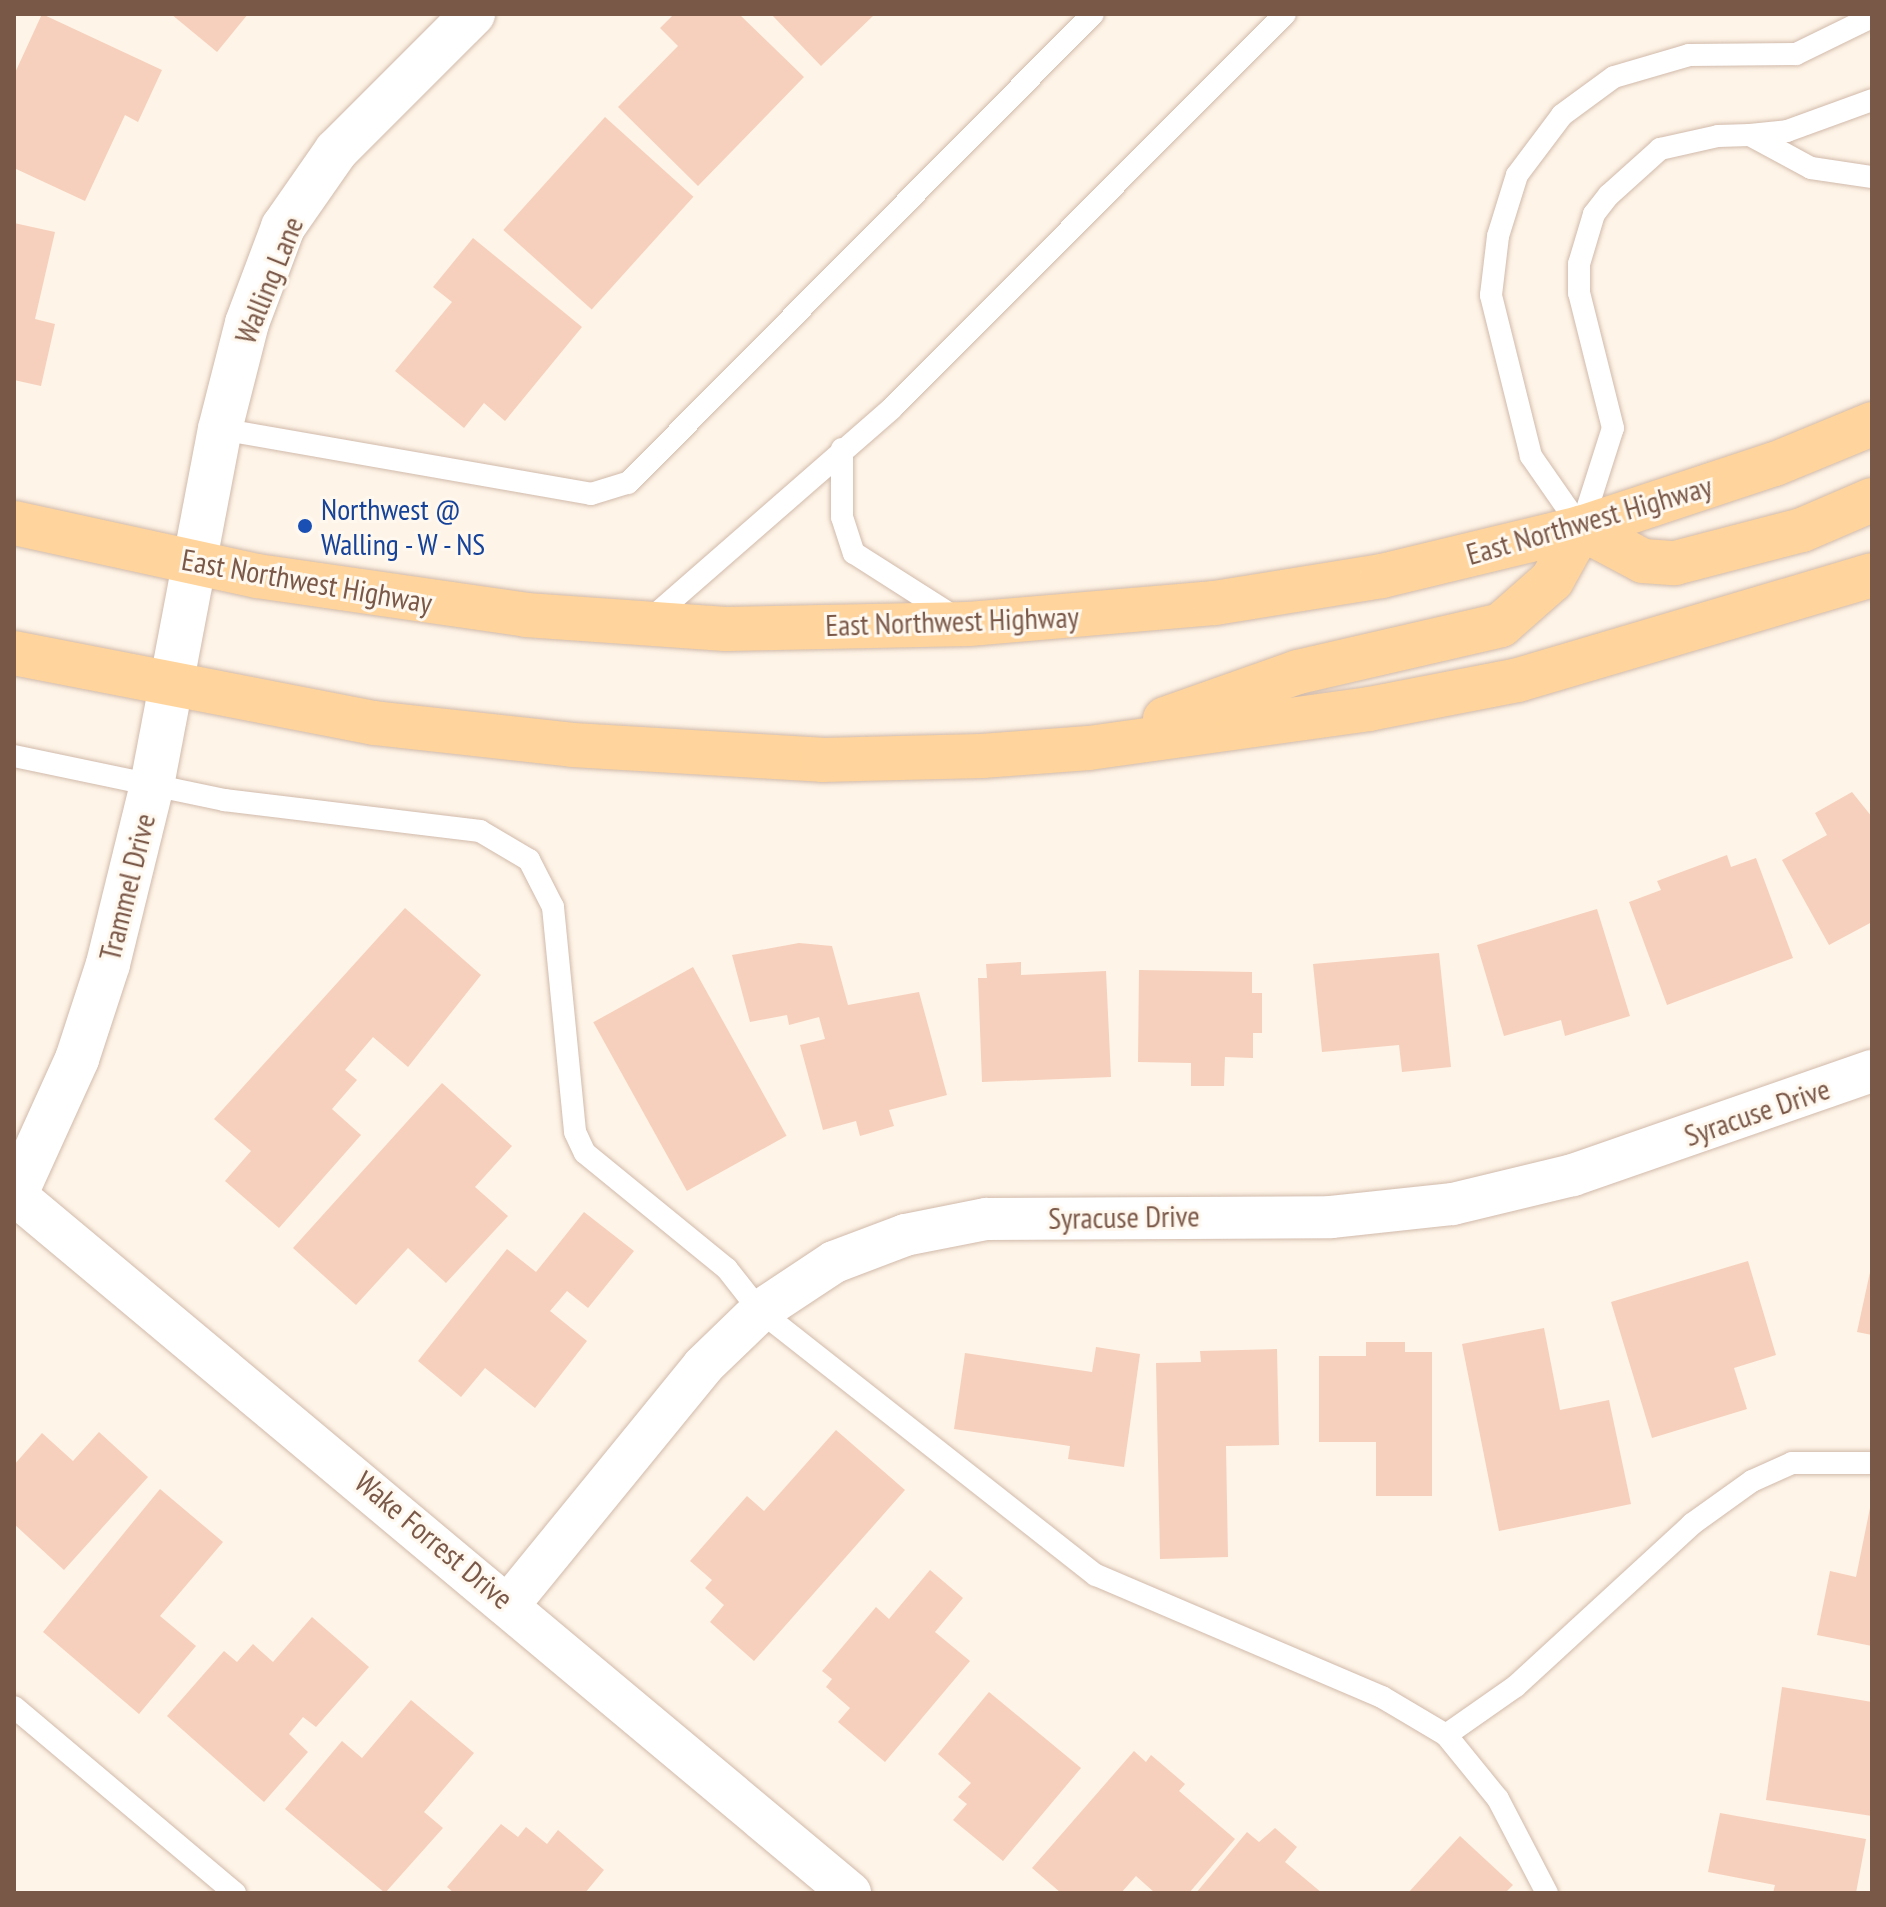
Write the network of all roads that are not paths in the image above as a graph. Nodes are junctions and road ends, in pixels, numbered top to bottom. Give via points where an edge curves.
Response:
1 (473, 14) edge
2 (1093, 14) edge
3 (1285, 14) edge
4 (1872, 17) edge
5 (1872, 100) edge
6 (1750, 135) junction
7 (1872, 177) edge
8 (1872, 424) edge
9 (220, 429) junction
10 (842, 449) junction
11 (1872, 500) edge
12 (14, 523) edge
13 (1581, 528) junction
14 (195, 562) junction
15 (1872, 575) edge
16 (646, 622) junction
17 (969, 624) junction
18 (14, 653) edge
19 (170, 686) junction
20 (1089, 748) junction
21 (14, 756) edge
22 (152, 785) junction
23 (1872, 1071) edge
24 (15, 1196) edge
25 (760, 1311) junction
26 (1872, 1463) edge
27 (510, 1603) junction
28 (14, 1707) edge
29 (1446, 1735) junction
30 (235, 1893) edge
31 (850, 1893) edge
32 (1547, 1893) edge

1 - 9 street, Walling Lane via 336,151 283,227 247,323
2 - 9 lane via 628,483 591,494
3 - 10 lane via 892,408
4 - 13 lane via 1796,54 1689,55 1614,77 1562,115 1517,175 1498,236 1491,295 1531,456
5 - 6 lane via 1787,131
6 - 7 lane via 1811,168
6 - 13 lane via 1687,139 1660,149 1632,169 1594,214 1579,264 1579,293 1613,428
8 - 13 main road, East Northwest Highway via 1775,464
9 - 14 street, Walling Lane
10 - 16 lane
10 - 17 lane via 842,517 854,553 907,592
11 - 13 main road via 1802,530 1675,563 1643,561
12 - 14 main road, East Northwest Highway
13 - 17 main road, East Northwest Highway via 1382,576 1230,601
13 - 20 main road via 1552,580 1501,625 1298,672
14 - 16 main road, East Northwest Highway via 431,603
14 - 19 street, Trammel Drive
15 - 20 main road via 1518,680 1369,709
16 - 17 main road, East Northwest Highway via 726,629
18 - 19 main road
19 - 20 main road via 374,723 680,753 822,760
19 - 22 street, Trammel Drive
21 - 22 lane
22 - 24 street, Trammel Drive via 77,1059
22 - 25 lane via 480,831 529,860 553,907 575,1132 585,1153 727,1269
23 - 25 street, Syracuse Drive via 1573,1175 1453,1204 1331,1217 986,1219 905,1235 834,1262
24 - 27 street, Wake Forrest Drive
25 - 27 street, Syracuse Drive via 703,1366
25 - 29 lane via 1096,1575 1382,1697
26 - 29 lane via 1792,1463 1752,1481 1692,1524 1516,1686
27 - 31 street, Wake Forrest Drive
28 - 30 lane
29 - 32 lane via 1498,1799

